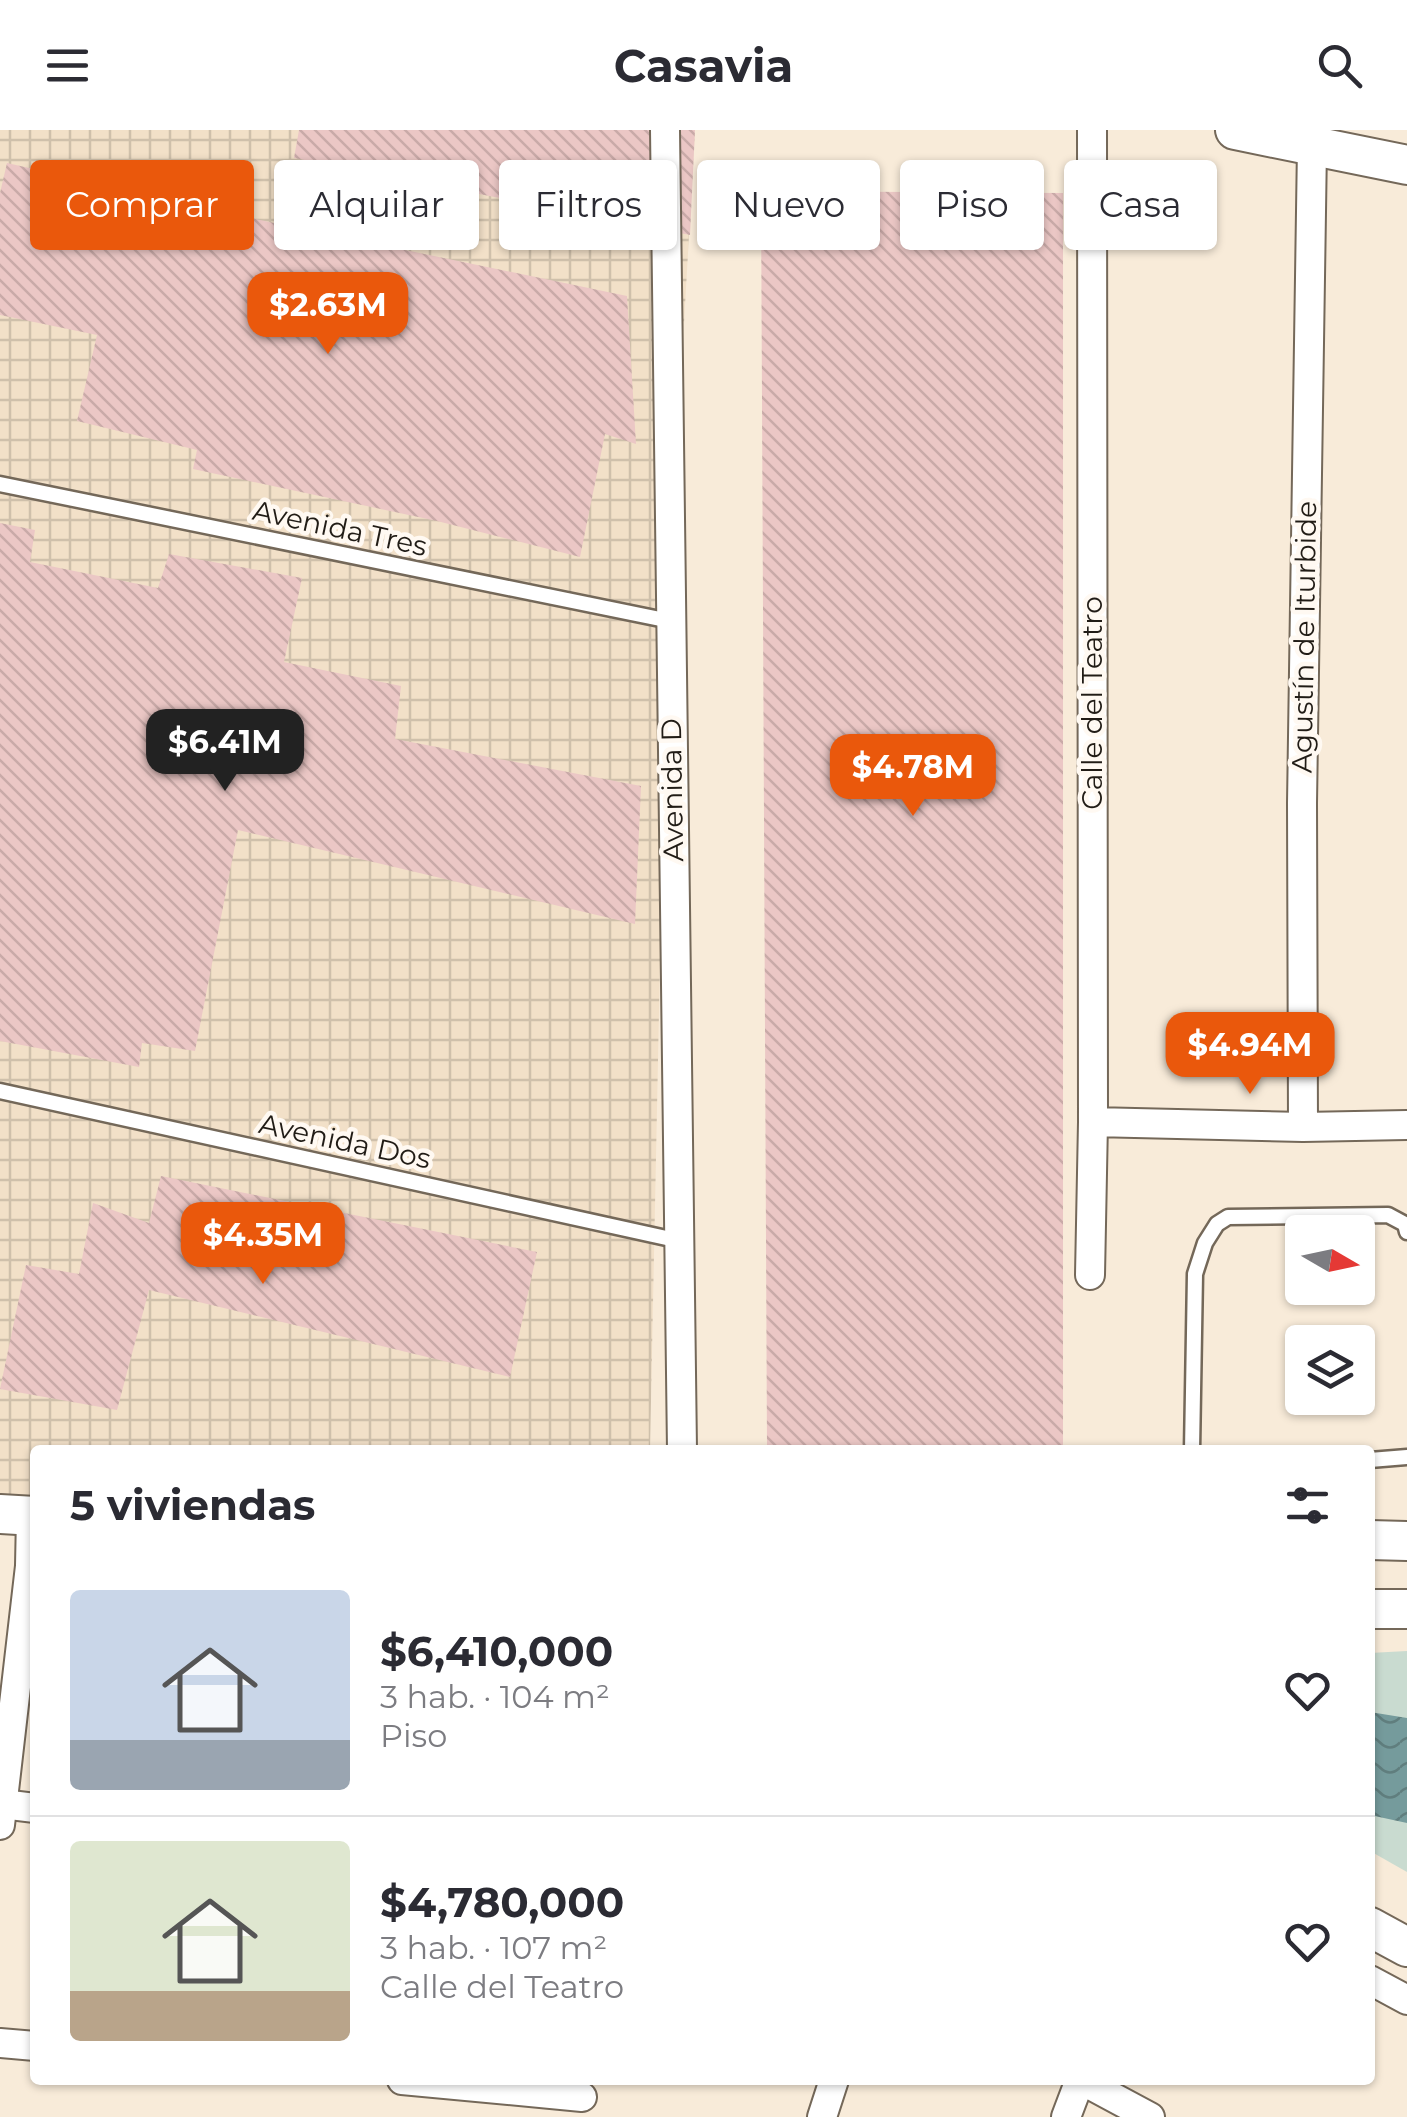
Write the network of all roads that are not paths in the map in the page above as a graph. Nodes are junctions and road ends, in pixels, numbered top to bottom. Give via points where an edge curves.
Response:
1 (665, 130) edge
2 (1092, 130) edge
3 (1235, 130) edge
4 (1312, 146) junction
5 (1407, 165) edge
6 (0, 484) edge
7 (670, 621) junction
8 (0, 1090) edge
9 (1093, 1122) junction
10 (1407, 1124) edge
11 (1303, 1128) junction
12 (1407, 1232) edge
13 (680, 1241) junction
14 (1090, 1276) dead end
15 (682, 1445) edge
16 (1192, 1445) edge
17 (1407, 1458) edge
18 (1375, 1460) edge
19 (22, 1515) edge
20 (1375, 1540) edge
21 (1407, 1541) edge
22 (30, 1556) edge
23 (30, 1582) edge
24 (1407, 1609) edge
25 (1375, 1610) edge
26 (30, 1809) edge
27 (1, 1814) edge
28 (1375, 1930) edge
29 (1407, 1948) edge
30 (1375, 1983) edge
31 (1407, 2000) edge
32 (0, 2043) edge
33 (30, 2046) edge
34 (452, 2085) edge
35 (832, 2085) edge
36 (1078, 2085) edge
37 (1089, 2085) edge
38 (582, 2098) edge
39 (822, 2117) edge
40 (1066, 2117) edge
41 (1150, 2117) edge

1 - 7 street, Avenida D
2 - 9 street, Calle del Teatro
3 - 4 street
4 - 5 street
4 - 11 street, Agustín de Iturbide
6 - 7 lane, Avenida Tres
7 - 13 street, Avenida D
8 - 13 lane, Avenida Dos
9 - 11 street
9 - 14 street, Calle del Teatro
10 - 11 street
12 - 16 lane via 1388,1214 1228,1216 1217,1224 1195,1274
13 - 15 street, Avenida D
17 - 18 lane
19 - 22 street
20 - 21 street
23 - 27 street
24 - 25 street
26 - 27 street
28 - 29 street
30 - 31 street
32 - 33 street
34 - 38 street
35 - 39 street
36 - 40 street
37 - 41 street

